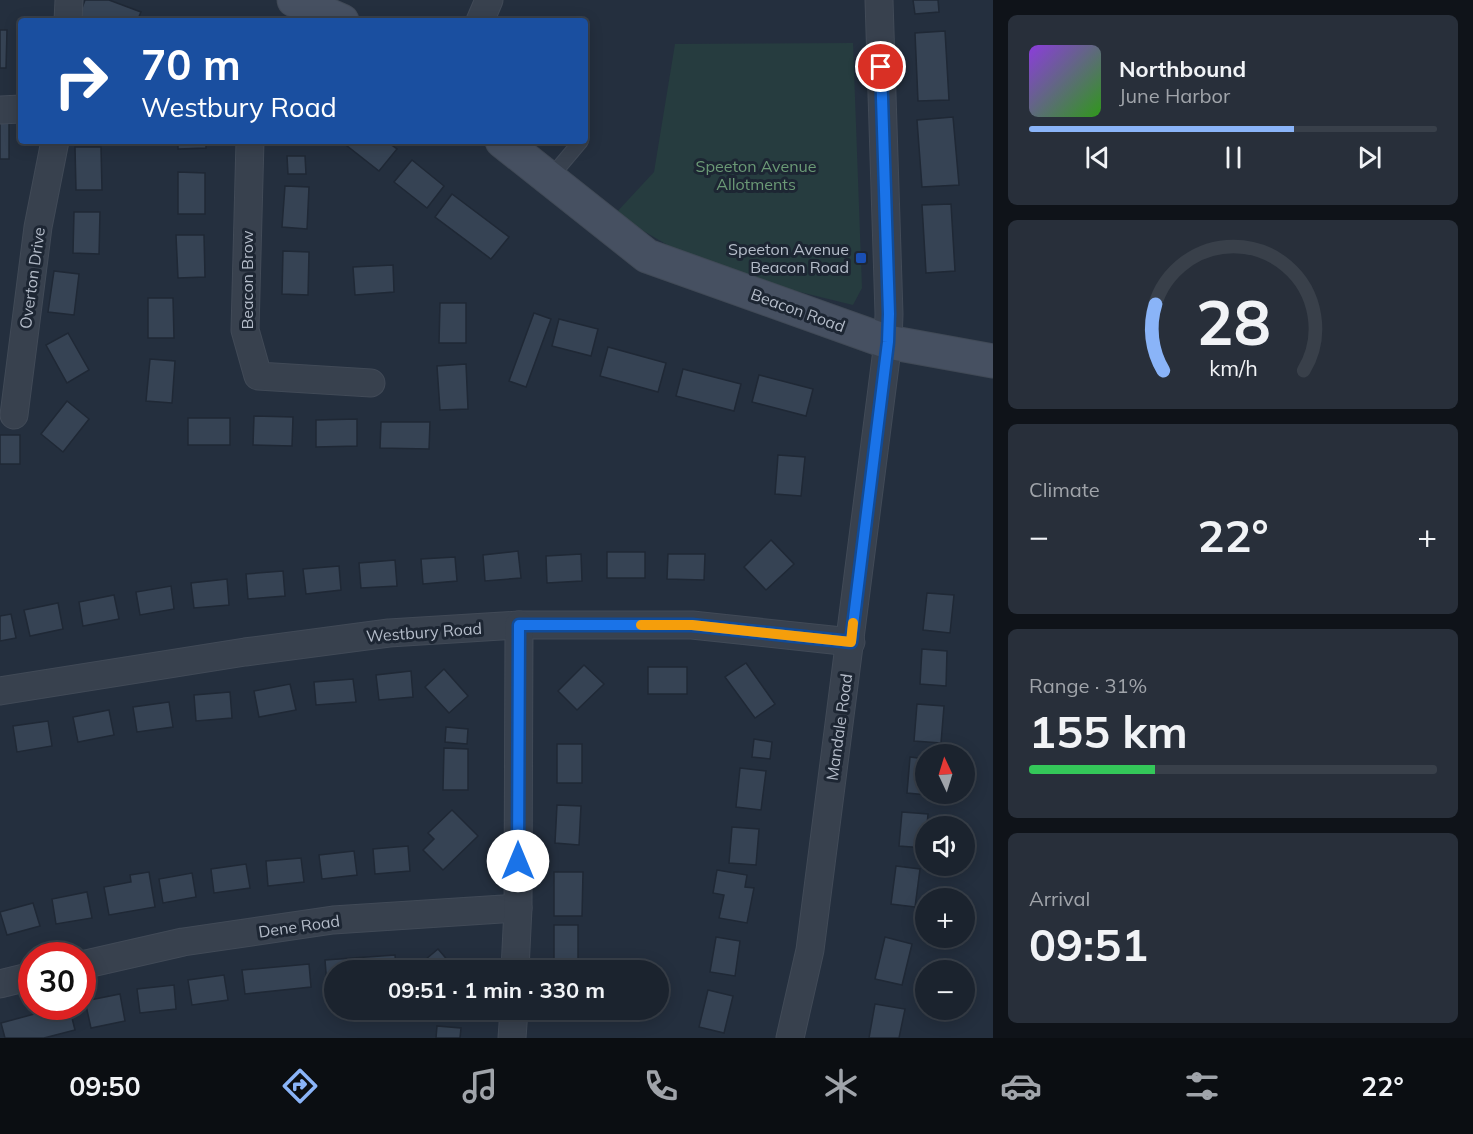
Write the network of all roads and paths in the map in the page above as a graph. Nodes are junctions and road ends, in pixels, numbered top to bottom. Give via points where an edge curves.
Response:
1 (69, 0) edge
2 (489, 0) edge
3 (879, 0) edge
4 (298, 8) edge
5 (68, 18) edge
6 (332, 18) edge
7 (481, 18) edge
8 (18, 109) edge
9 (0, 110) edge
10 (54, 144) edge
11 (250, 144) edge
12 (506, 144) edge
13 (578, 144) edge
14 (549, 179) junction
15 (888, 342) junction
16 (993, 361) edge
17 (371, 383) dead end
18 (14, 415) dead end
19 (519, 625) junction
20 (851, 642) junction
21 (0, 691) edge
22 (518, 908) junction
23 (515, 960) edge
24 (96, 962) edge
25 (18, 980) edge
26 (0, 984) edge
27 (513, 1020) edge
28 (512, 1038) edge
29 (790, 1038) edge

1 - 5 street
2 - 7 street
3 - 15 street, Mandale Road
4 - 6 main road
8 - 9 street
10 - 18 street, Overton Drive via 38,227
11 - 17 street, Beacon Brow via 245,330 258,376
12 - 14 main road, Beacon Road
13 - 14 lane
14 - 15 main road, Beacon Road via 647,256
15 - 16 main road, Beacon Road
15 - 20 street, Mandale Road
19 - 20 street, Westbury Road via 692,625
19 - 21 street, Westbury Road via 389,633
19 - 22 street
20 - 29 street, Mandale Road via 810,950
22 - 23 street
22 - 24 street, Dene Road via 333,920 183,942
25 - 26 street
27 - 28 street

